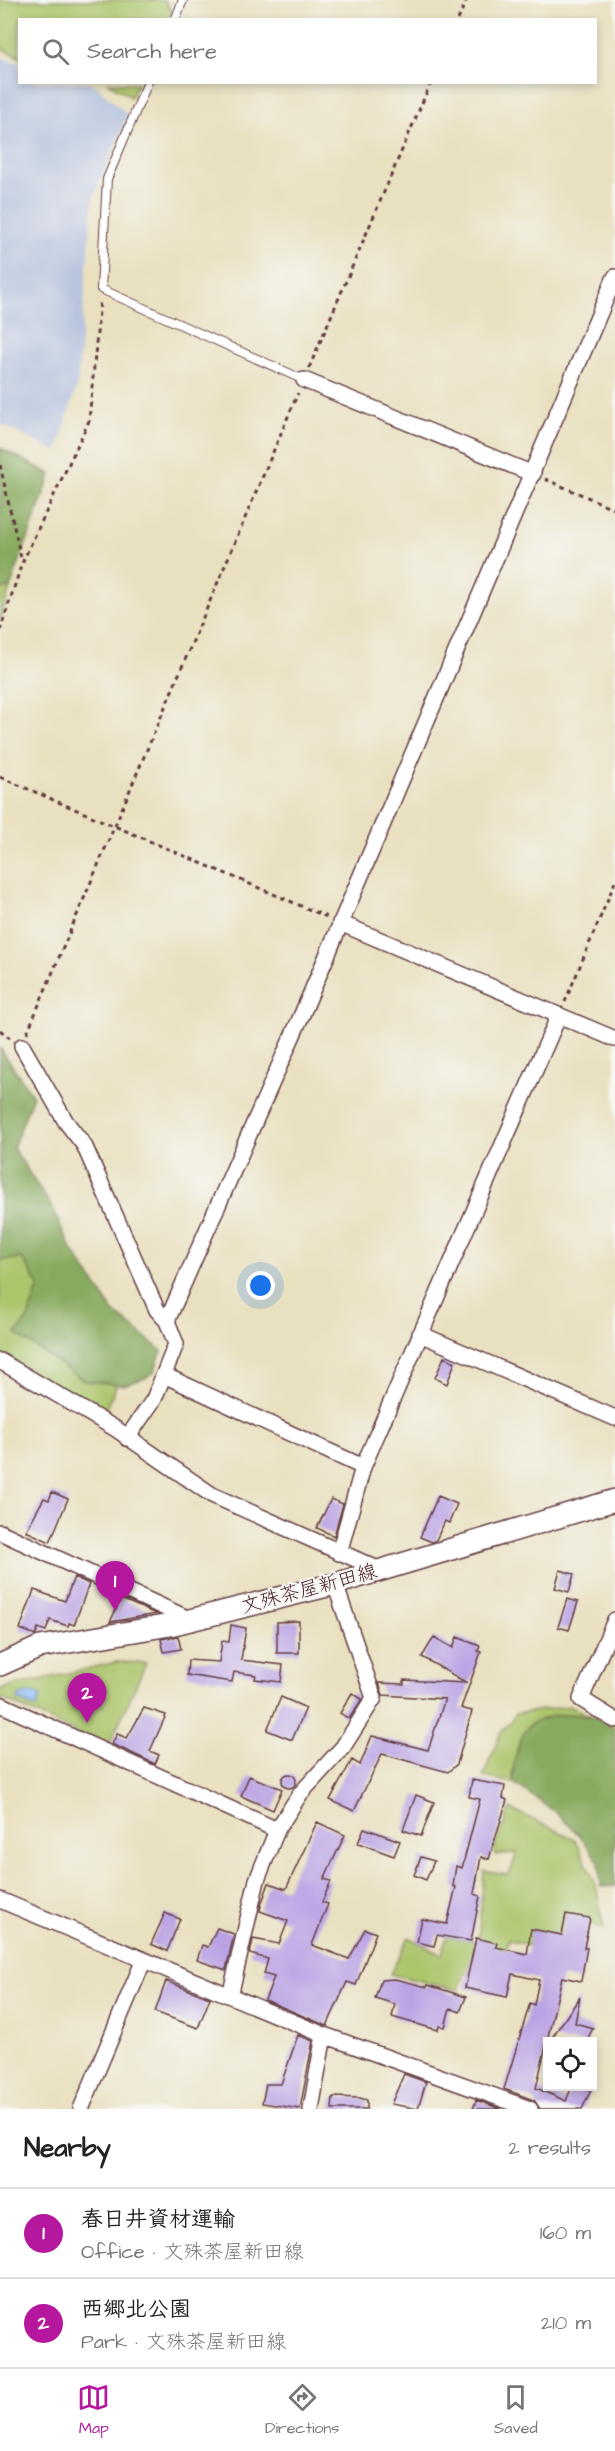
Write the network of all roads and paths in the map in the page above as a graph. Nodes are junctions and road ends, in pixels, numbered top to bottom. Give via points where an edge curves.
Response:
1 (183, 0) edge
2 (466, 0) edge
3 (176, 18) edge
4 (459, 18) edge
5 (147, 84) edge
6 (430, 84) edge
7 (615, 277) edge
8 (101, 289) junction
9 (304, 380) junction
10 (0, 465) edge
11 (533, 474) junction
12 (615, 509) edge
13 (22, 563) junction
14 (0, 631) edge
15 (0, 777) edge
16 (114, 825) junction
17 (615, 882) edge
18 (340, 923) junction
19 (559, 1015) junction
20 (615, 1039) edge
21 (22, 1046) joint
22 (167, 1321) junction
23 (420, 1334) junction
24 (2, 1366) edge
25 (166, 1376) junction
26 (615, 1418) edge
27 (127, 1438) junction
28 (363, 1467) junction
29 (615, 1500) edge
30 (0, 1532) edge
31 (339, 1553) junction
32 (380, 1570) junction
33 (334, 1584) junction
34 (191, 1620) junction
35 (615, 1620) edge
36 (0, 1665) edge
37 (0, 1704) edge
38 (615, 1720) edge
39 (277, 1830) junction
40 (0, 1900) edge
41 (143, 1962) junction
42 (230, 1996) junction
43 (324, 2036) junction
44 (81, 2109) edge
45 (311, 2109) edge
46 (530, 2109) edge

1 - 3 lane
2 - 4 path
5 - 8 lane via 107,179
6 - 9 path
7 - 11 street
8 - 9 lane
8 - 13 path via 89,421
9 - 11 street
9 - 16 path
10 - 13 path
11 - 12 path
11 - 18 street
13 - 14 path
15 - 16 path
16 - 18 path
16 - 21 path
17 - 19 path
18 - 19 street
18 - 22 street
19 - 20 street
19 - 23 street
21 - 22 street via 66,1122 84,1145 157,1310
22 - 25 street via 176,1344
23 - 26 street
23 - 28 street
24 - 27 street
25 - 27 street
25 - 28 street
27 - 31 street via 212,1495
28 - 31 street
29 - 32 main road, 文殊茶屋新田線
30 - 34 street
31 - 32 street
32 - 33 main road, 文殊茶屋新田線
33 - 34 main road, 文殊茶屋新田線
33 - 39 street via 374,1698 343,1747 300,1794
34 - 36 main road, 文殊茶屋新田線 via 40,1647
35 - 38 street via 581,1699
37 - 39 street via 42,1718
39 - 42 street via 256,1880
40 - 41 street
41 - 42 street
41 - 44 street
42 - 43 street
43 - 45 street
43 - 46 street

